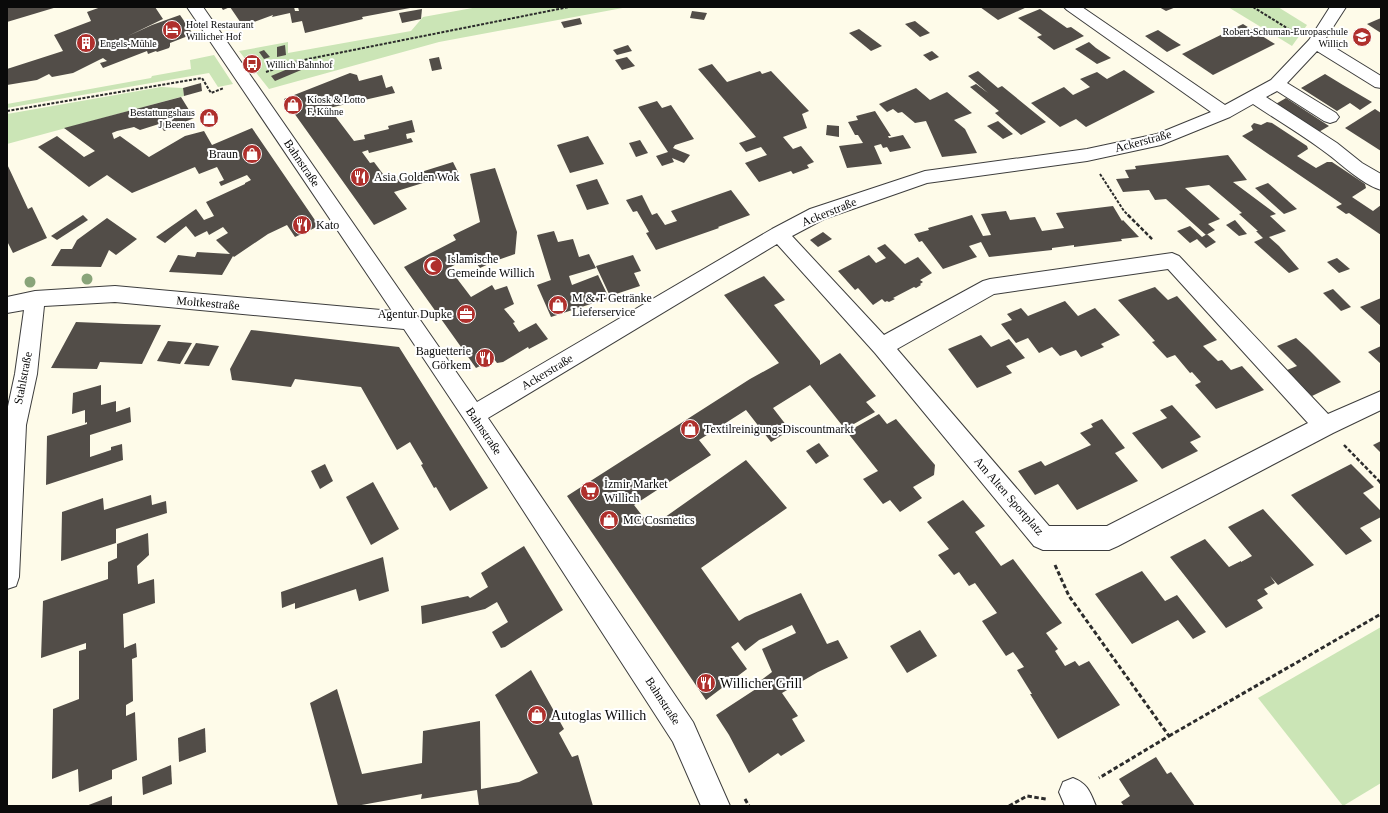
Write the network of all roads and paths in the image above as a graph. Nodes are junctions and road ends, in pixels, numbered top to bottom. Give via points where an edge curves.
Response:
1 (195, 7) edge
2 (569, 7) edge
3 (1072, 7) edge
4 (1253, 7) edge
5 (1338, 7) edge
6 (1315, 43) junction
7 (237, 77) junction
8 (1381, 83) edge
9 (1277, 84) junction
10 (1254, 97) junction
11 (7, 111) edge
12 (1224, 113) junction
13 (1330, 117) dead end
14 (1087, 155) junction
15 (1381, 183) edge
16 (779, 234) junction
17 (1172, 261) junction
18 (35, 299) junction
19 (7, 305) edge
20 (410, 321) junction
21 (882, 347) junction
22 (1381, 400) edge
23 (474, 415) junction
24 (1326, 426) junction
25 (1381, 483) edge
26 (1043, 538) junction
27 (7, 577) edge
28 (1381, 614) edge
29 (1159, 723) dead end
30 (1169, 736) dead end
31 (716, 806) edge

1 - 7 street, Bahnstraße
2 - 7 path via 298,61
3 - 12 street
4 - 6 path
5 - 6 street, Ackerstraße
6 - 8 street
6 - 9 street, Ackerstraße
7 - 11 path via 211,93 202,78
7 - 20 street, Bahnstraße
9 - 10 street, Ackerstraße
9 - 13 street
10 - 12 street, Ackerstraße
10 - 15 street via 1332,147
12 - 14 street, Ackerstraße via 1161,139
14 - 16 street, Ackerstraße via 925,177 817,214
14 - 17 path via 1124,211
16 - 21 street, Am Alten Sportplatz
16 - 23 street, Ackerstraße
17 - 21 street via 990,287
17 - 24 street
18 - 19 street, Moltkestraße
18 - 20 street, Moltkestraße via 115,294
18 - 27 street, Stahlstraße via 26,374 15,425
20 - 23 street, Bahnstraße
21 - 26 street, Am Alten Sportplatz
22 - 24 street, Am Alten Sportplatz
23 - 31 street, Bahnstraße via 683,732
24 - 25 path
24 - 26 street, Am Alten Sportplatz via 1109,538
26 - 29 path via 1069,596
28 - 30 path

